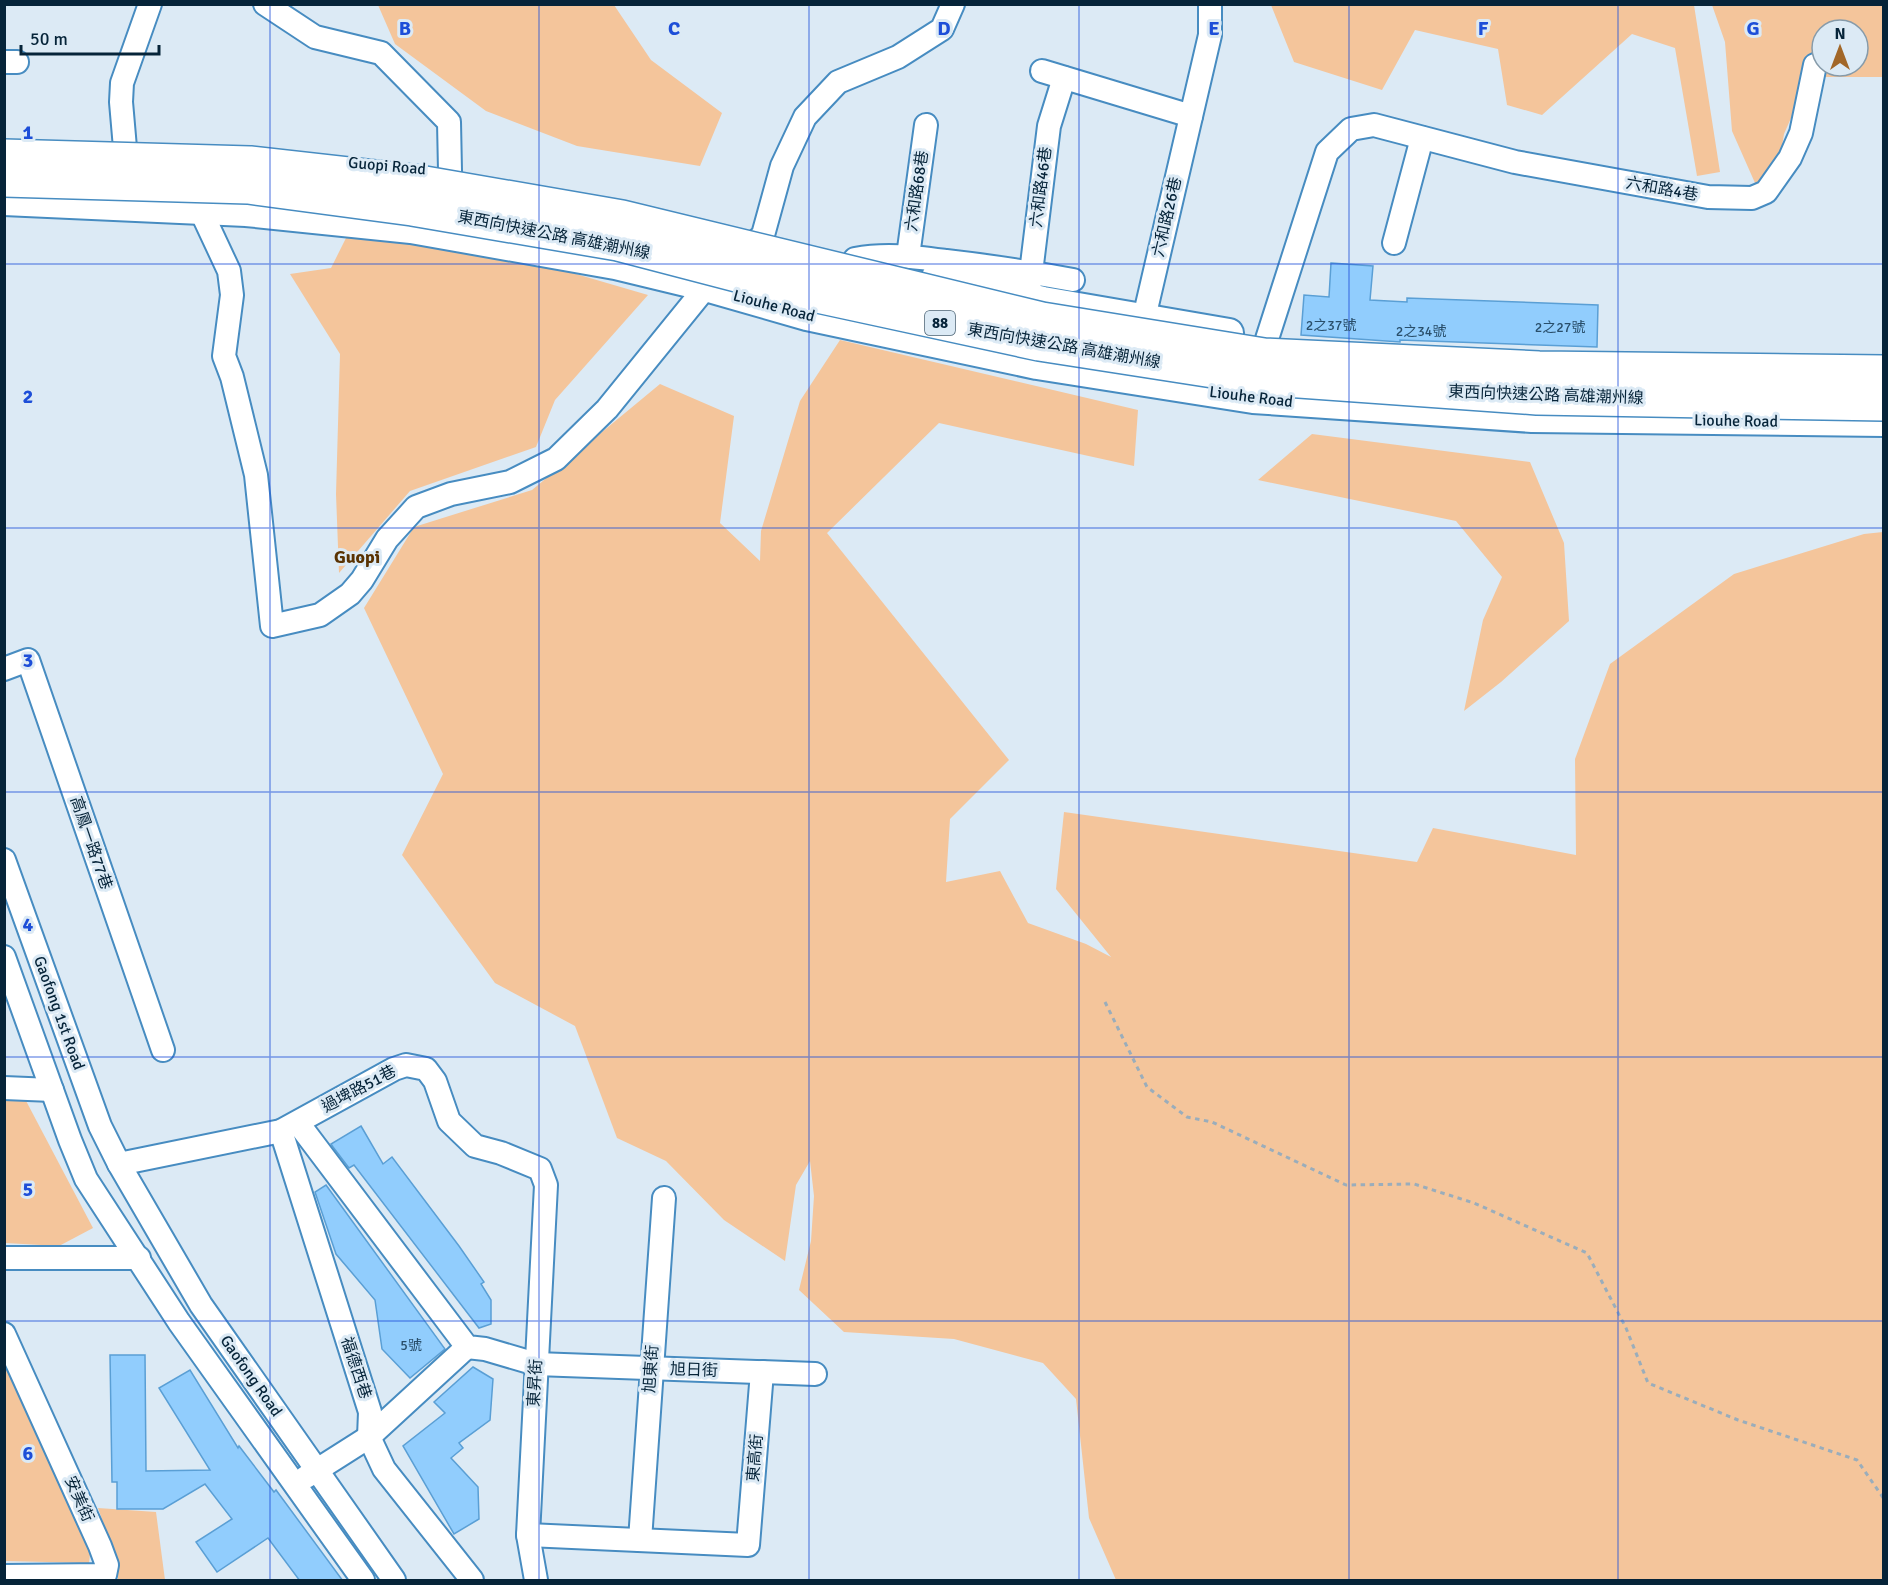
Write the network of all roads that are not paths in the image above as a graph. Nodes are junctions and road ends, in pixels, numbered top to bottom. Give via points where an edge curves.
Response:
1 (150, 4) edge
2 (265, 4) edge
3 (953, 4) edge
4 (1210, 4) edge
5 (1042, 71) dead end
6 (1064, 78) junction
7 (1812, 78) edge
8 (1191, 116) junction
9 (926, 125) dead end
10 (1422, 138) junction
11 (4, 144) edge
12 (125, 148) junction
13 (4, 156) edge
14 (450, 171) junction
15 (4, 180) edge
16 (4, 201) edge
17 (200, 209) junction
18 (763, 235) junction
19 (1394, 243) dead end
20 (908, 256) junction
21 (855, 259) junction
22 (1073, 280) dead end
23 (1029, 285) junction
24 (706, 287) junction
25 (1144, 318) junction
26 (1268, 339) junction
27 (1884, 357) edge
28 (1884, 372) edge
29 (1884, 404) edge
30 (1884, 422) edge
31 (4, 669) edge
32 (4, 860) edge
33 (4, 957) edge
34 (163, 1050) dead end
35 (4, 1088) edge
36 (52, 1090) junction
37 (289, 1127) junction
38 (119, 1164) junction
39 (86, 1179) joint
40 (546, 1185) joint
41 (664, 1198) dead end
42 (4, 1258) edge
43 (139, 1258) junction
44 (4, 1334) edge
45 (468, 1347) junction
46 (536, 1364) junction
47 (651, 1368) junction
48 (762, 1372) junction
49 (815, 1374) dead end
50 (369, 1437) junction
51 (317, 1470) junction
52 (295, 1485) junction
53 (528, 1535) junction
54 (640, 1540) junction
55 (4, 1576) edge
56 (34, 1578) edge
57 (363, 1581) edge
58 (394, 1581) edge
59 (472, 1581) edge
60 (536, 1581) edge

1 - 12 street via 122,83
2 - 14 street via 315,37 381,53 449,122
3 - 18 street via 942,29 898,57 838,82 805,117 782,166
4 - 8 street, 六和路26巷 via 1210,35
5 - 6 street
6 - 8 street
6 - 23 street, 六和路46巷 via 1049,126
7 - 10 street, 六和路4巷 via 1801,133 1790,158 1766,192 1752,198 1708,197 1666,190 1515,162
8 - 25 street, 六和路26巷
9 - 20 street, 六和路68巷
10 - 19 street
10 - 26 street, 六和路4巷 via 1374,125 1363,126 1351,129 1327,152
11 - 12 main road, Guopi Road
12 - 14 main road, Guopi Road via 251,153
13 - 28 highway, 東西向快速公路 高雄潮州線 / 88, bridge via 250,163 418,182 622,217 1042,319 1264,355 1539,368
14 - 18 main road, Guopi Road
15 - 29 highway, 東西向快速公路 高雄潮州線 / 88, bridge via 248,188 412,209 618,244 813,295 1039,344 1258,378 1537,398
16 - 17 main road
17 - 24 main road via 411,228 615,265
17 - 24 street via 229,270 232,295 224,356 256,475 273,626 320,615 350,594 387,539 416,507 451,494 510,482 556,459 607,409
18 - 21 main road
18 - 24 street, Liouhe Road
20 - 21 street
20 - 23 street
21 - 23 main road
22 - 23 street
23 - 25 main road
24 - 30 main road, Liouhe Road via 807,316 1037,365 1254,399 1532,418
25 - 26 main road
26 - 27 main road via 1540,352
31 - 34 street, 高鳳一路77巷 via 28,660
32 - 38 street, Gaofong 1st Road via 100,1126
33 - 36 street, Gaofong 1st Road
35 - 36 street
36 - 39 street, Gaofong 1st Road
37 - 38 street, 過埤路51巷
37 - 40 street, 過埤路51巷 via 394,1068 416,1065 426,1069 435,1081 449,1121 456,1129 475,1146 540,1169
37 - 45 street
37 - 50 street, 福德西巷 via 370,1412
38 - 51 street, Gaofong Road via 201,1305
39 - 43 street, Gaofong Road
40 - 46 street, 東昇街
41 - 47 street, 旭東街
42 - 43 street
43 - 52 street, Gaofong Road via 179,1322
44 - 56 street, 安美街 via 106,1565 105,1575
45 - 46 street, 旭日街
45 - 50 street
46 - 47 street, 旭日街
46 - 53 street, 東昇街
47 - 48 street, 旭日街
47 - 54 street, 旭東街
48 - 49 street, 旭日街
48 - 54 street, 東高街 via 748,1545
50 - 51 street
50 - 59 street, 福德西巷 via 384,1469
51 - 52 street
51 - 58 street, Gaofong Road
52 - 57 street, Gaofong Road
53 - 54 street
53 - 60 street, 東昇街
55 - 56 street, 安美街

